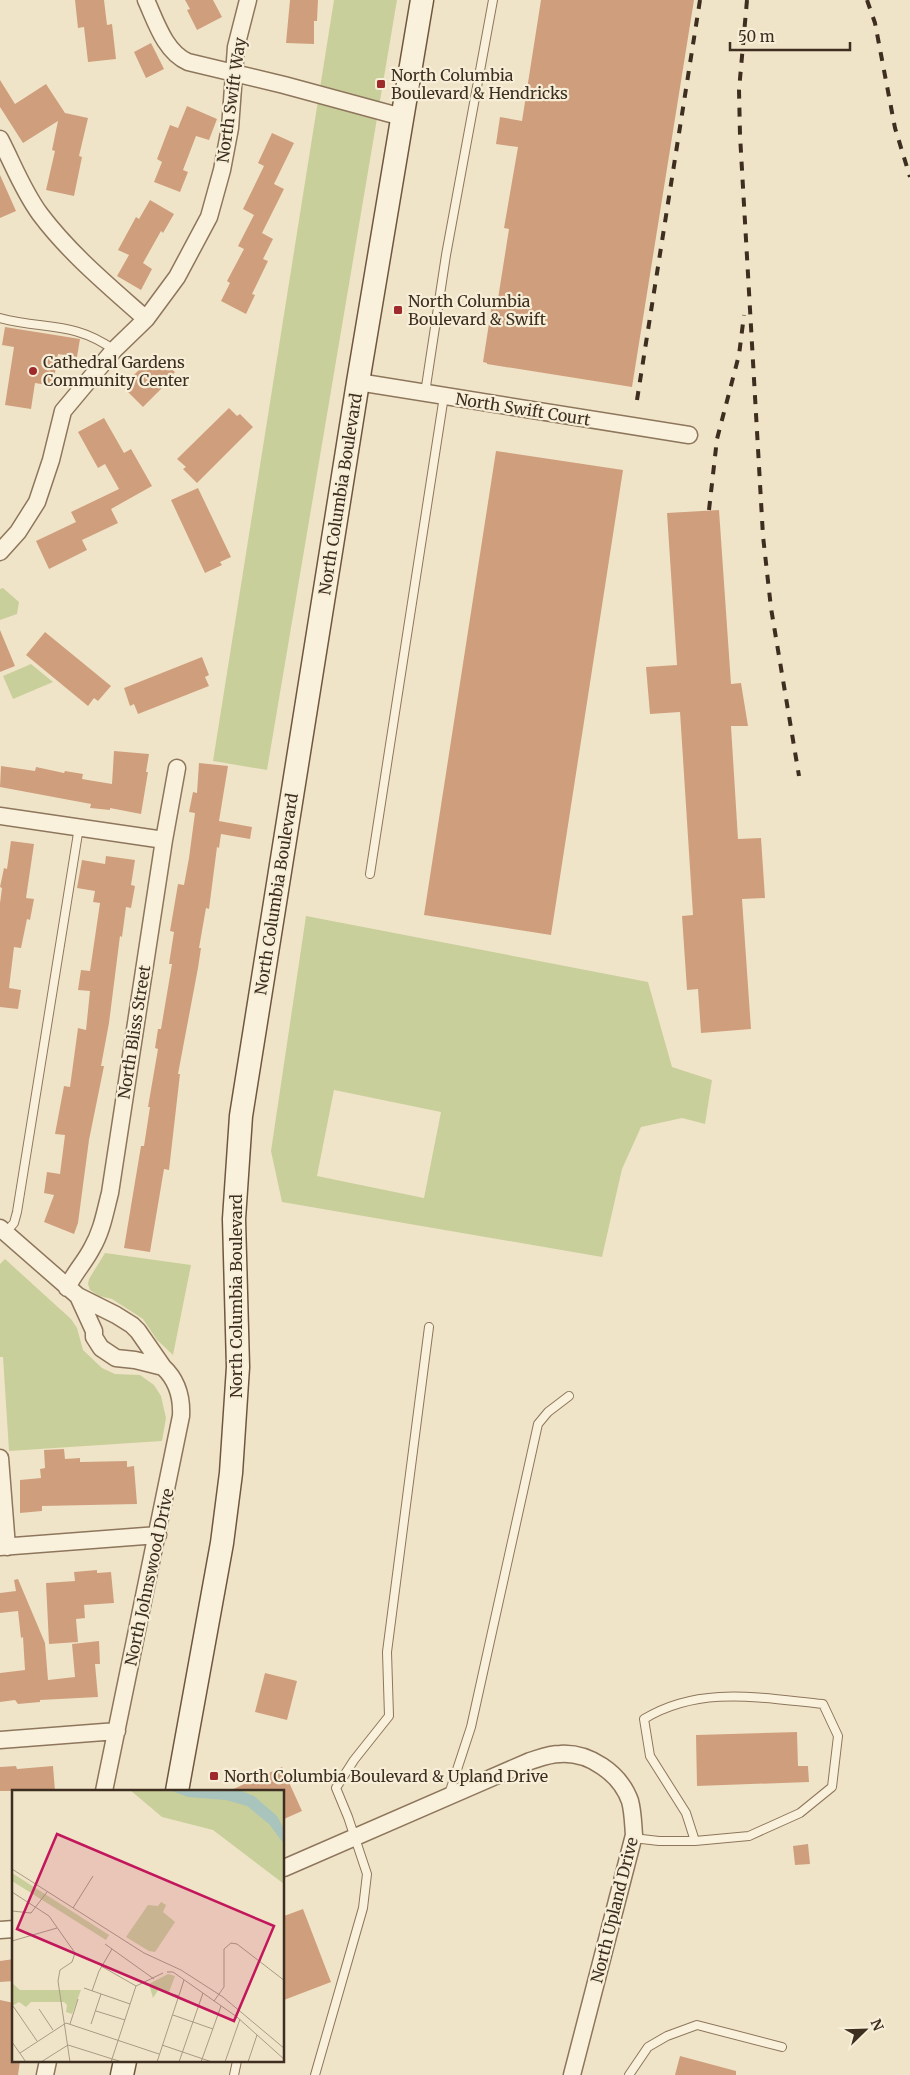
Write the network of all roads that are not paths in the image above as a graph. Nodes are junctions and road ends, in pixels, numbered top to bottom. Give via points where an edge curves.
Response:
1 (146, 0) edge
2 (248, 0) edge
3 (422, 0) edge
4 (493, 0) edge
5 (234, 73) junction
6 (402, 116) junction
7 (0, 139) edge
8 (0, 318) edge
9 (146, 320) junction
10 (114, 350) junction
11 (358, 382) junction
12 (425, 393) junction
13 (444, 396) junction
14 (688, 436) dead end
15 (0, 552) edge
16 (177, 768) dead end
17 (0, 816) edge
18 (79, 828) junction
19 (164, 840) junction
20 (370, 874) dead end
21 (3, 1231) edge
22 (73, 1292) junction
23 (111, 1313) junction
24 (429, 1327) dead end
25 (94, 1331) junction
26 (143, 1339) junction
27 (130, 1360) junction
28 (163, 1368) junction
29 (569, 1396) dead end
30 (0, 1458) edge
31 (158, 1535) junction
32 (3, 1547) edge
33 (117, 1731) junction
34 (0, 1740) edge
35 (104, 1790) edge
36 (177, 1790) edge
37 (448, 1796) junction
38 (354, 1838) junction
39 (633, 1838) junction
40 (695, 1841) junction
41 (285, 1868) edge
42 (782, 2047) dead end
43 (48, 2062) edge
44 (125, 2062) edge
45 (237, 2062) edge
46 (45, 2075) edge
47 (122, 2075) edge
48 (234, 2075) edge
49 (315, 2075) edge
50 (572, 2075) edge
51 (629, 2075) edge

1 - 5 street via 169,48 178,58
2 - 5 street, North Swift Way via 236,47
3 - 6 main road, North Columbia Boulevard
4 - 12 lane via 446,255
5 - 6 street
5 - 9 street, North Swift Way via 230,128 209,217 181,270
6 - 11 main road, North Columbia Boulevard
7 - 9 street via 40,214 84,262
8 - 10 lane via 87,334
9 - 10 street, North Swift Way
10 - 15 street, North Swift Way via 63,412 37,502
11 - 12 street, North Swift Court
11 - 36 main road, North Columbia Boulevard via 241,1116 234,1219 238,1367 232,1464 222,1543
12 - 13 street, North Swift Court
13 - 14 street, North Swift Court
13 - 20 lane
16 - 19 street, North Bliss Street
17 - 18 street
18 - 19 street
18 - 21 lane via 16,1218
19 - 22 street, North Bliss Street via 110,1193 101,1231 74,1274
21 - 22 street, North Johnswood Drive
22 - 23 street, North Johnswood Drive
22 - 25 street, North Johnswood Drive
23 - 25 street via 101,1318
23 - 26 street, North Johnswood Drive via 132,1326
24 - 38 lane via 387,1652 389,1716 336,1788
25 - 27 street, North Johnswood Drive via 105,1351 116,1358
26 - 27 street via 141,1350
26 - 28 street, North Johnswood Drive
27 - 28 street, North Johnswood Drive
28 - 31 street, North Johnswood Drive via 177,1386 181,1416
29 - 37 lane via 538,1424 471,1727
30 - 32 street
31 - 32 street
31 - 33 street, North Johnswood Drive
33 - 34 street
33 - 35 street, North Johnswood Drive
37 - 38 street, North Upland Drive
37 - 39 street, North Upland Drive via 548,1755 578,1755 606,1768 621,1784 633,1816
38 - 41 street, North Upland Drive
38 - 49 lane via 367,1874 362,1908
39 - 40 lane
39 - 50 street, North Upland Drive
40 - 40 lane via 749,1836 800,1813 832,1787 838,1736 823,1704 734,1695 662,1708 644,1719 650,1756 686,1813
42 - 51 lane via 697,2025 648,2047
43 - 46 street
44 - 47 main road
45 - 48 lane

